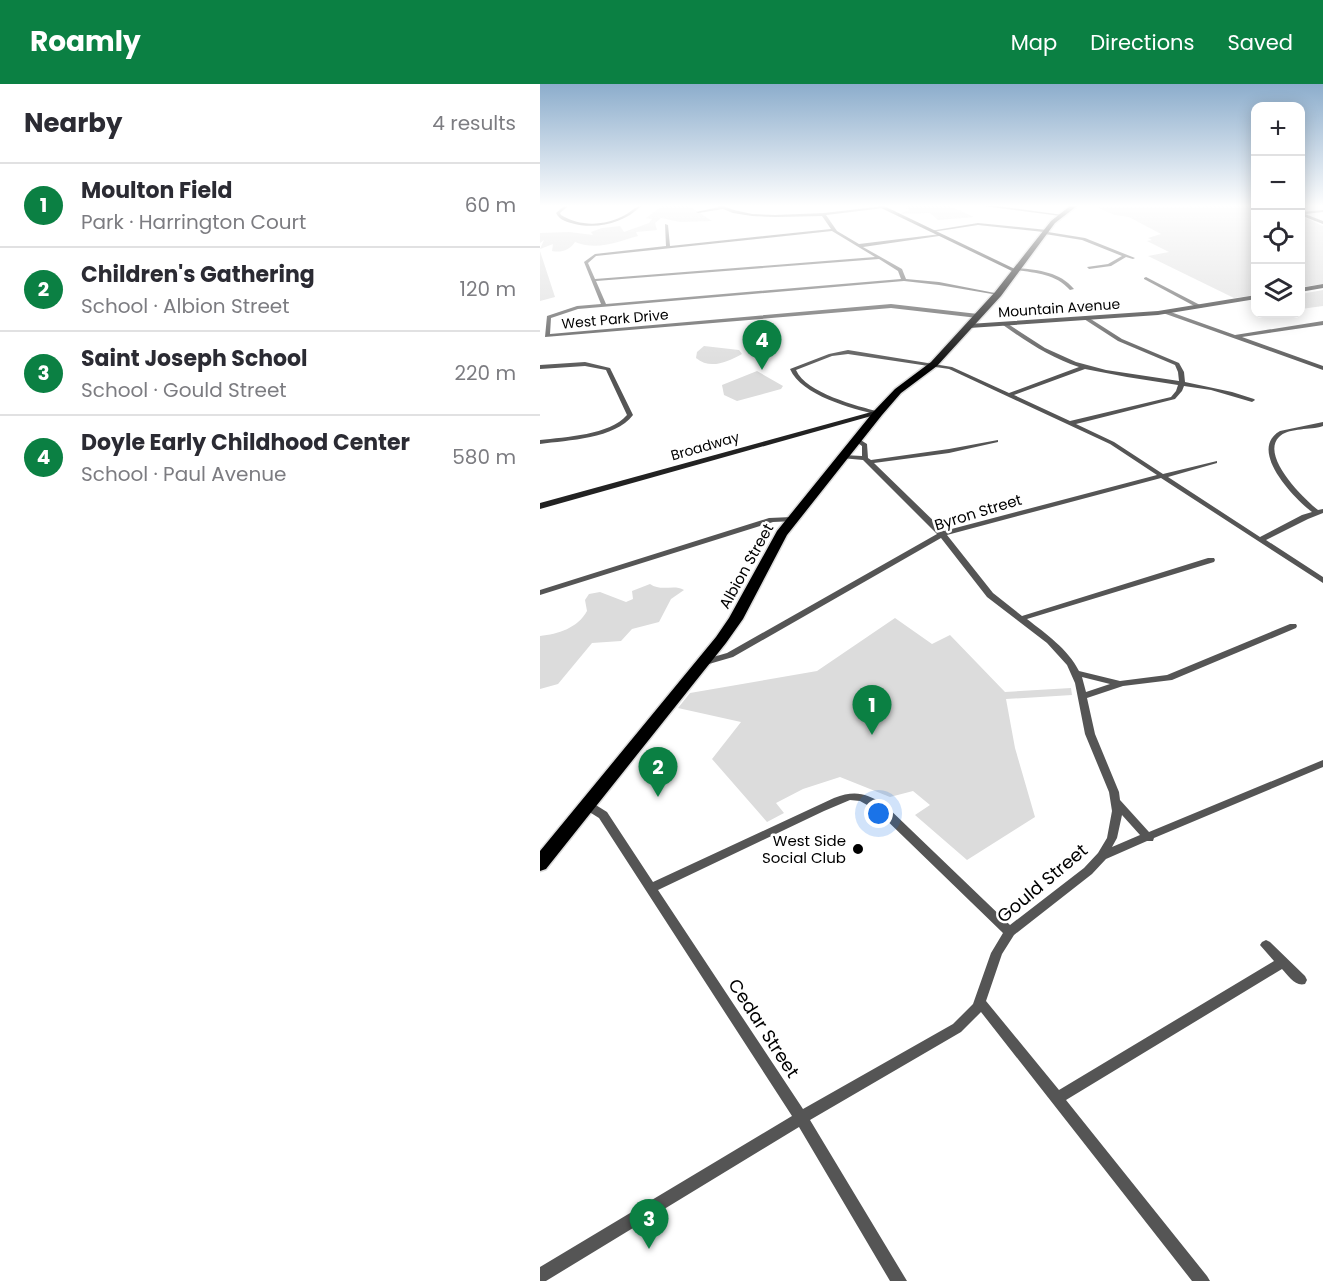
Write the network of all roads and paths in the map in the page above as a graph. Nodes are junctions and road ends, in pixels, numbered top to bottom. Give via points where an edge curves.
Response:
1 (587, 262) edge
2 (829, 262) edge
3 (886, 262) edge
4 (999, 262) edge
5 (1023, 262) edge
6 (1115, 262) edge
7 (1089, 268) dead end
8 (1017, 270) junction
9 (1146, 278) dead end
10 (595, 280) junction
11 (904, 280) junction
12 (1323, 286) edge
13 (1072, 289) dead end
14 (1305, 289) edge
15 (998, 294) junction
16 (1251, 298) edge
17 (604, 306) junction
18 (1200, 307) junction
19 (1165, 312) junction
20 (1086, 318) junction
21 (973, 321) junction
22 (1323, 323) edge
23 (1005, 324) junction
24 (1233, 338) junction
25 (934, 364) junction
26 (1077, 364) junction
27 (540, 367) edge
28 (1085, 367) junction
29 (1323, 368) edge
30 (1182, 382) junction
31 (1006, 393) junction
32 (1252, 400) dead end
33 (878, 412) junction
34 (1071, 423) junction
35 (1323, 424) edge
36 (857, 440) junction
37 (996, 441) dead end
38 (540, 442) edge
39 (843, 457) junction
40 (867, 460) junction
41 (1215, 462) dead end
42 (1161, 476) junction
43 (540, 506) edge
44 (1320, 512) edge
45 (792, 519) junction
46 (942, 534) junction
47 (1260, 540) junction
48 (1211, 560) dead end
49 (1323, 581) edge
50 (540, 593) edge
51 (1020, 619) junction
52 (1293, 626) dead end
53 (702, 663) junction
54 (1076, 673) junction
55 (1122, 683) junction
56 (1083, 696) junction
57 (1323, 764) edge
58 (1117, 802) junction
59 (587, 805) junction
60 (1149, 838) junction
61 (1102, 856) junction
62 (540, 864) edge
63 (651, 888) junction
64 (1010, 932) junction
65 (1266, 945) dead end
66 (1283, 962) junction
67 (1301, 980) dead end
68 (981, 1003) junction
69 (1056, 1100) junction
70 (801, 1118) junction
71 (540, 1276) edge
72 (899, 1281) edge
73 (1202, 1281) edge

1 - 10 street
2 - 10 street
3 - 11 street via 901,270
4 - 8 street
5 - 8 main road, Albion Street
6 - 7 street
8 - 13 street via 1046,273 1065,281
8 - 15 main road, Albion Street
9 - 18 street
10 - 17 street
11 - 15 street, West Park Drive
11 - 17 street, West Park Drive
12 - 14 street
15 - 21 main road, Albion Street
16 - 18 street
17 - 21 street, West Park Drive via 554,313 547,320 547,336 894,306
18 - 19 street
19 - 20 street, Mountain Avenue
19 - 24 street
20 - 23 street, Mountain Avenue
20 - 30 street via 1120,340 1177,364
21 - 23 street, Mountain Avenue
21 - 25 main road, Albion Street
22 - 24 street
23 - 26 street via 1035,345
24 - 29 street
25 - 31 street
25 - 33 main road, Albion Street
25 - 33 street via 838,353 793,369 799,381 820,393
26 - 28 street
26 - 31 street
27 - 38 street via 585,364 608,369 630,415 624,424 612,428
28 - 30 street
28 - 31 street
30 - 32 street
30 - 34 street via 1173,398
31 - 34 street
33 - 36 main road, Albion Street
33 - 43 street, Broadway
34 - 42 street via 1112,443
35 - 44 street via 1288,430 1275,436 1271,443 1285,480 1305,504
36 - 39 main road, Albion Street
36 - 40 street, Gould Street via 865,445
37 - 40 street via 949,451
39 - 40 street
39 - 45 main road, Albion Street
40 - 46 street, Gould Street
41 - 42 street, Byron Street
42 - 46 street, Byron Street
42 - 47 street
44 - 47 street
45 - 50 street via 772,520
45 - 53 main road, Albion Street via 772,547 736,619
46 - 51 street, Gould Street via 985,590
46 - 53 street, Byron Street via 732,654
47 - 49 street
48 - 51 street
51 - 54 street, Gould Street via 1057,648
52 - 55 street via 1169,678
53 - 59 main road, Albion Street
54 - 55 street
54 - 56 street, Gould Street
55 - 56 street
56 - 58 street, Gould Street via 1088,729
57 - 60 street
58 - 60 street
58 - 61 street, Gould Street via 1114,831
59 - 62 main road, Albion Street
59 - 63 street, Cedar Street via 603,815
60 - 61 street
61 - 64 street, Gould Street
63 - 64 street via 847,796 863,795
63 - 70 street, Cedar Street
64 - 68 street, Gould Street via 997,953
65 - 66 street
66 - 67 street
66 - 69 street
68 - 69 street
68 - 70 street, Gould Street via 966,1021 939,1040
69 - 73 street
70 - 71 street, Gould Street
70 - 72 street, Cedar Street

